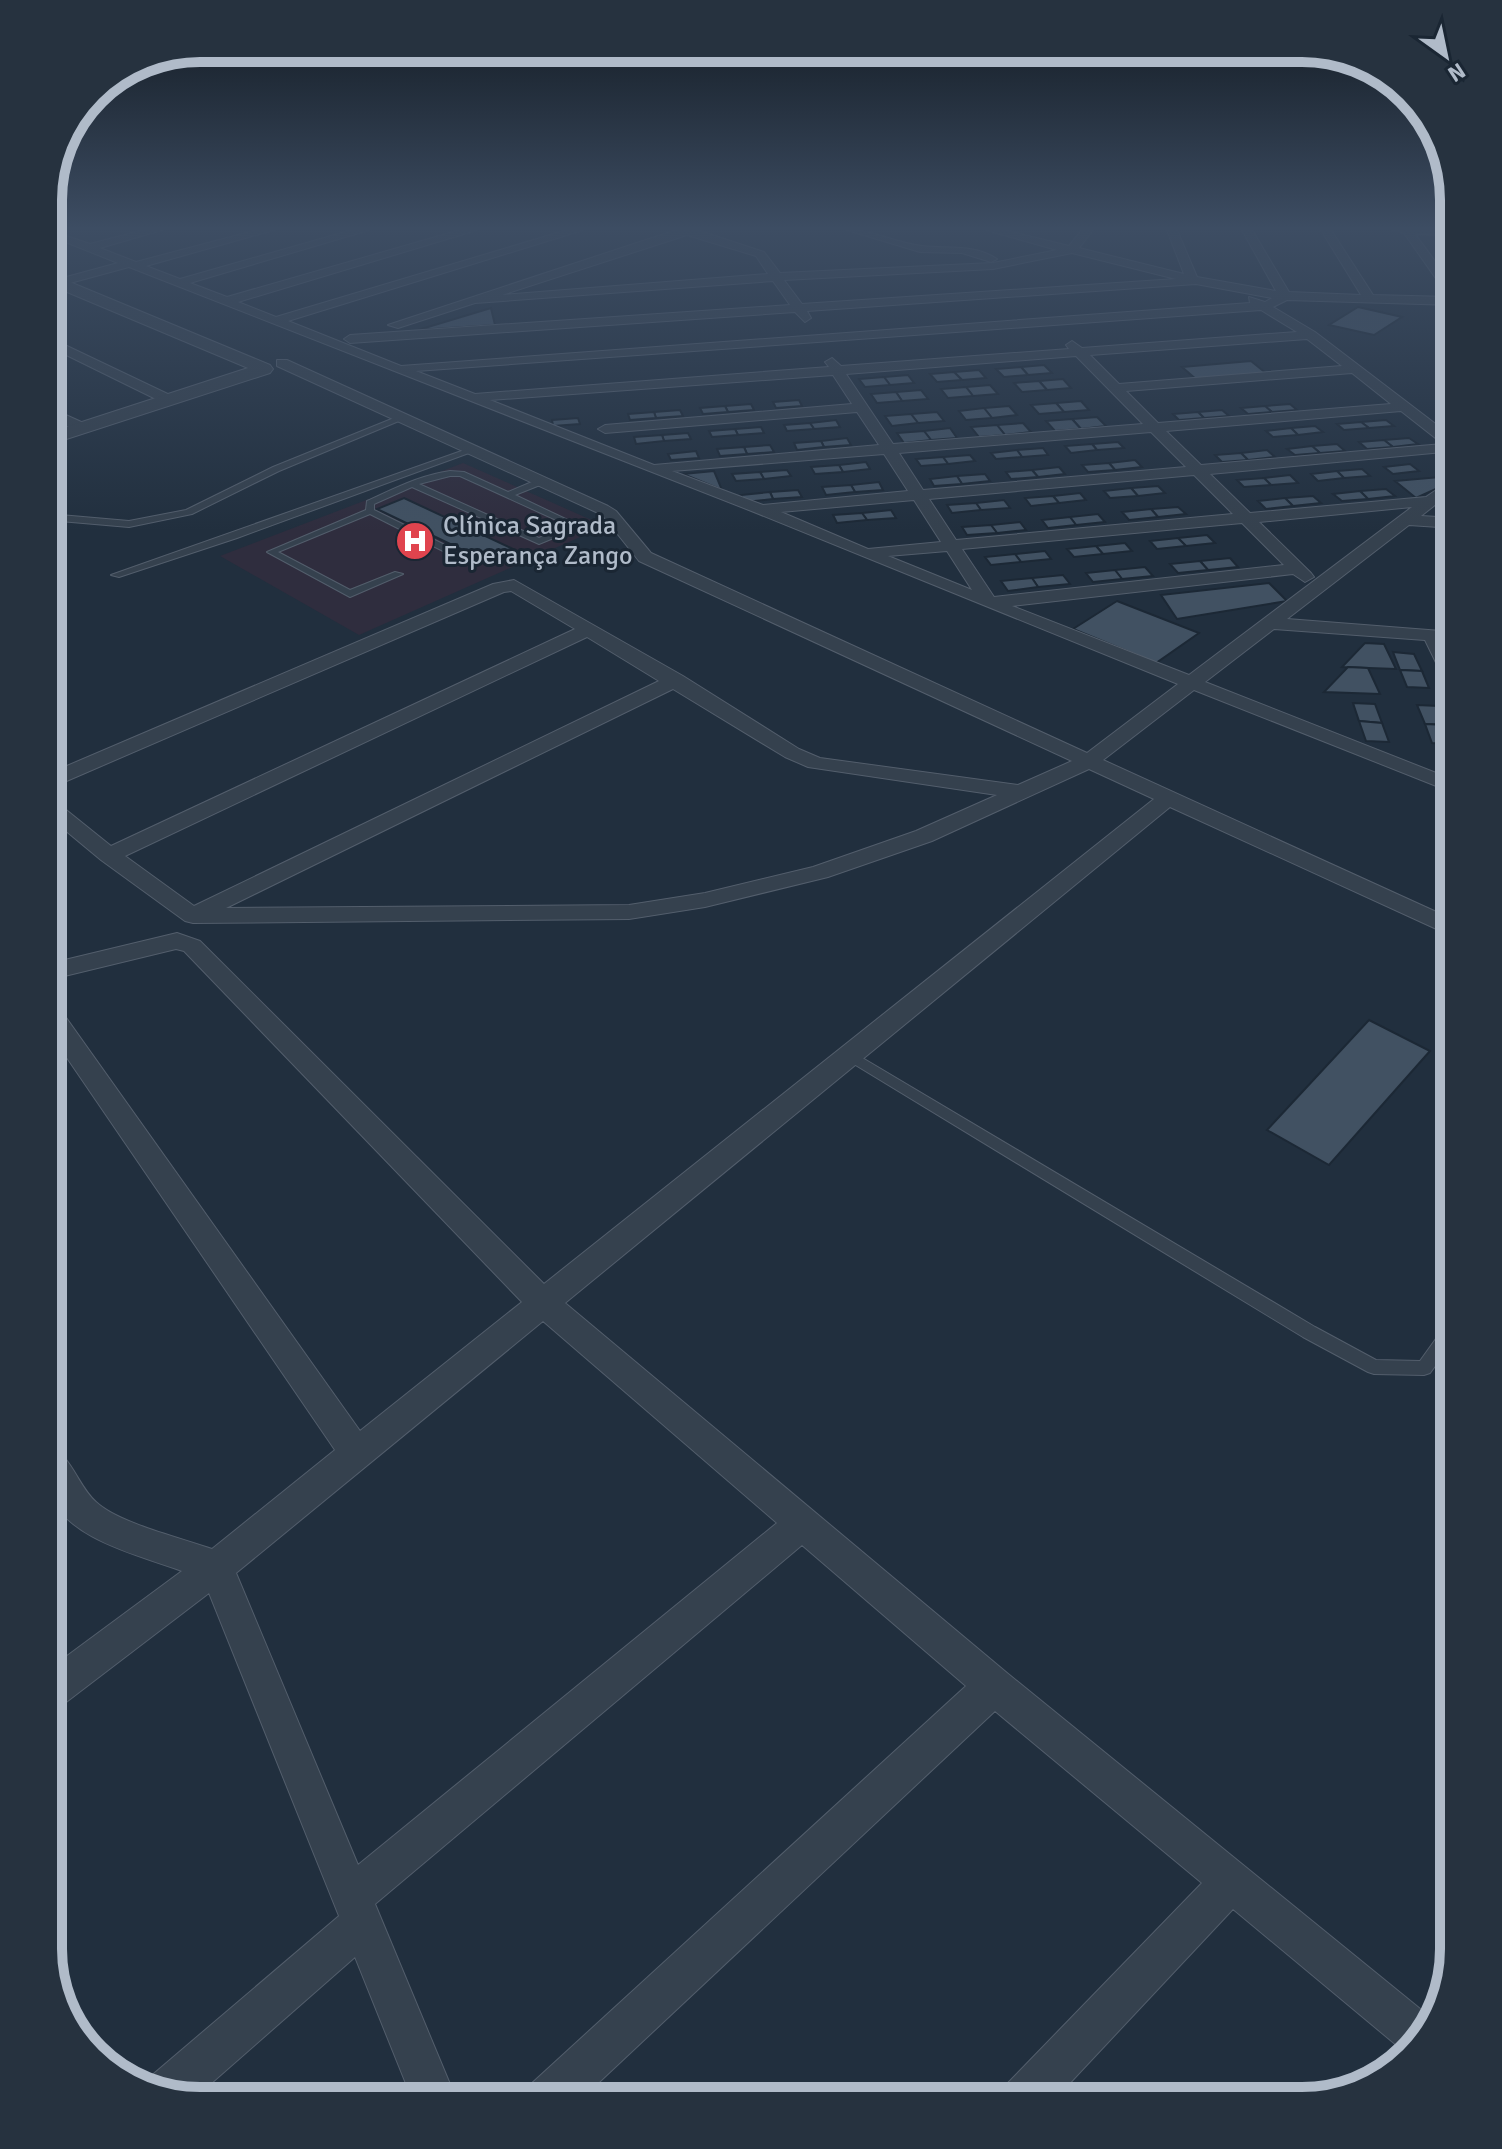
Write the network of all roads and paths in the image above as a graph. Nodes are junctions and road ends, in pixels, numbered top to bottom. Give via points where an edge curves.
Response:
1 (189, 330) edge
2 (307, 330) edge
3 (378, 330) edge
4 (577, 330) edge
5 (727, 330) edge
6 (813, 330) edge
7 (937, 330) edge
8 (1057, 330) edge
9 (1303, 330) edge
10 (1310, 335) junction
11 (819, 339) junction
12 (343, 341) junction
13 (62, 348) edge
14 (309, 353) dead end
15 (1081, 354) junction
16 (281, 363) junction
17 (400, 369) junction
18 (1354, 369) junction
19 (838, 372) junction
20 (589, 374) junction
21 (1115, 388) junction
22 (471, 398) junction
23 (169, 400) junction
24 (861, 407) junction
25 (1404, 407) junction
26 (62, 418) edge
27 (402, 418) junction
28 (1154, 427) junction
29 (83, 428) junction
30 (62, 435) edge
31 (1440, 435) edge
32 (1440, 447) edge
33 (891, 449) junction
34 (473, 450) junction
35 (613, 454) junction
36 (649, 468) junction
37 (1196, 470) junction
38 (542, 481) junction
39 (414, 485) junction
40 (1440, 493) edge
41 (509, 495) junction
42 (919, 495) junction
43 (1429, 501) junction
44 (760, 509) junction
45 (370, 511) junction
46 (62, 518) edge
47 (1244, 518) junction
48 (1405, 520) junction
49 (1440, 522) edge
50 (952, 546) junction
51 (452, 552) dead end
52 (864, 553) junction
53 (1295, 569) junction
54 (398, 574) dead end
55 (116, 575) dead end
56 (1317, 587) junction
57 (989, 603) junction
58 (1440, 622) edge
59 (1271, 623) junction
60 (588, 630) junction
61 (1433, 637) junction
62 (1440, 637) edge
63 (1440, 652) edge
64 (676, 680) junction
65 (1192, 683) junction
66 (1089, 761) junction
67 (62, 776) edge
68 (1440, 781) edge
69 (1021, 792) junction
70 (1168, 798) junction
71 (62, 816) edge
72 (109, 855) junction
73 (193, 916) junction
74 (1440, 923) edge
75 (62, 969) edge
76 (62, 1031) edge
77 (849, 1055) junction
78 (542, 1302) junction
79 (1440, 1346) edge
80 (356, 1453) junction
81 (62, 1482) edge
82 (804, 1522) junction
83 (216, 1567) junction
84 (62, 1682) edge
85 (994, 1686) junction
86 (1232, 1881) junction
87 (357, 1910) junction
88 (1413, 2031) edge
89 (175, 2084) edge
90 (429, 2087) edge
91 (561, 2087) edge
92 (1035, 2087) edge

1 - 16 street
2 - 12 street
3 - 12 street
4 - 20 street
5 - 20 street
6 - 11 street
7 - 11 street
8 - 15 street
9 - 10 street
10 - 15 street
10 - 18 street
11 - 19 street
11 - 20 street
12 - 14 street
12 - 17 street
12 - 20 street
13 - 23 street
15 - 19 street
15 - 21 street
16 - 23 street
16 - 27 street
17 - 20 street
17 - 22 street
18 - 21 street
18 - 25 street
19 - 20 street
19 - 24 street
20 - 22 street
20 - 24 street
20 - 35 street
21 - 28 street
22 - 35 street
23 - 29 street
24 - 33 street
25 - 28 street
25 - 31 street
26 - 29 street
27 - 34 street
27 - 46 lane via 276,469 189,512 129,524
28 - 33 street
28 - 37 street
29 - 30 street
32 - 37 street
33 - 36 street
33 - 42 street
34 - 38 street
34 - 55 lane
35 - 36 street
36 - 44 street
37 - 42 street
37 - 47 street
38 - 41 lane
38 - 66 street via 610,514 645,557
39 - 41 lane via 454,473
39 - 41 lane via 539,541 569,527 568,520
39 - 45 lane via 370,503
40 - 43 street
42 - 44 street
42 - 50 street
43 - 47 street
43 - 48 street
44 - 52 street
45 - 51 lane
45 - 54 lane via 271,552 350,594
47 - 50 street
47 - 53 street
48 - 49 street
48 - 56 street
50 - 52 street
50 - 57 street
52 - 57 street
53 - 56 street
53 - 57 street
56 - 59 street
57 - 65 street
58 - 59 street
59 - 61 street
59 - 65 street
60 - 64 street
60 - 67 street via 520,586 499,588
60 - 72 street
61 - 62 street
61 - 63 street
64 - 69 street via 815,763
64 - 73 street
65 - 66 street
65 - 68 street
66 - 69 street
66 - 70 street
69 - 73 street via 924,836 820,872 629,912
70 - 74 street
70 - 77 street
71 - 72 street
72 - 73 street
75 - 78 street via 177,941 192,946
76 - 80 street
77 - 78 street
77 - 79 lane via 1374,1367 1424,1368
78 - 80 street
78 - 82 street
80 - 83 street
81 - 83 street via 82,1512 100,1525
82 - 85 street
82 - 87 street
83 - 84 street
83 - 87 street
85 - 86 street
85 - 91 street
86 - 88 street
86 - 92 street
87 - 89 street
87 - 90 street

